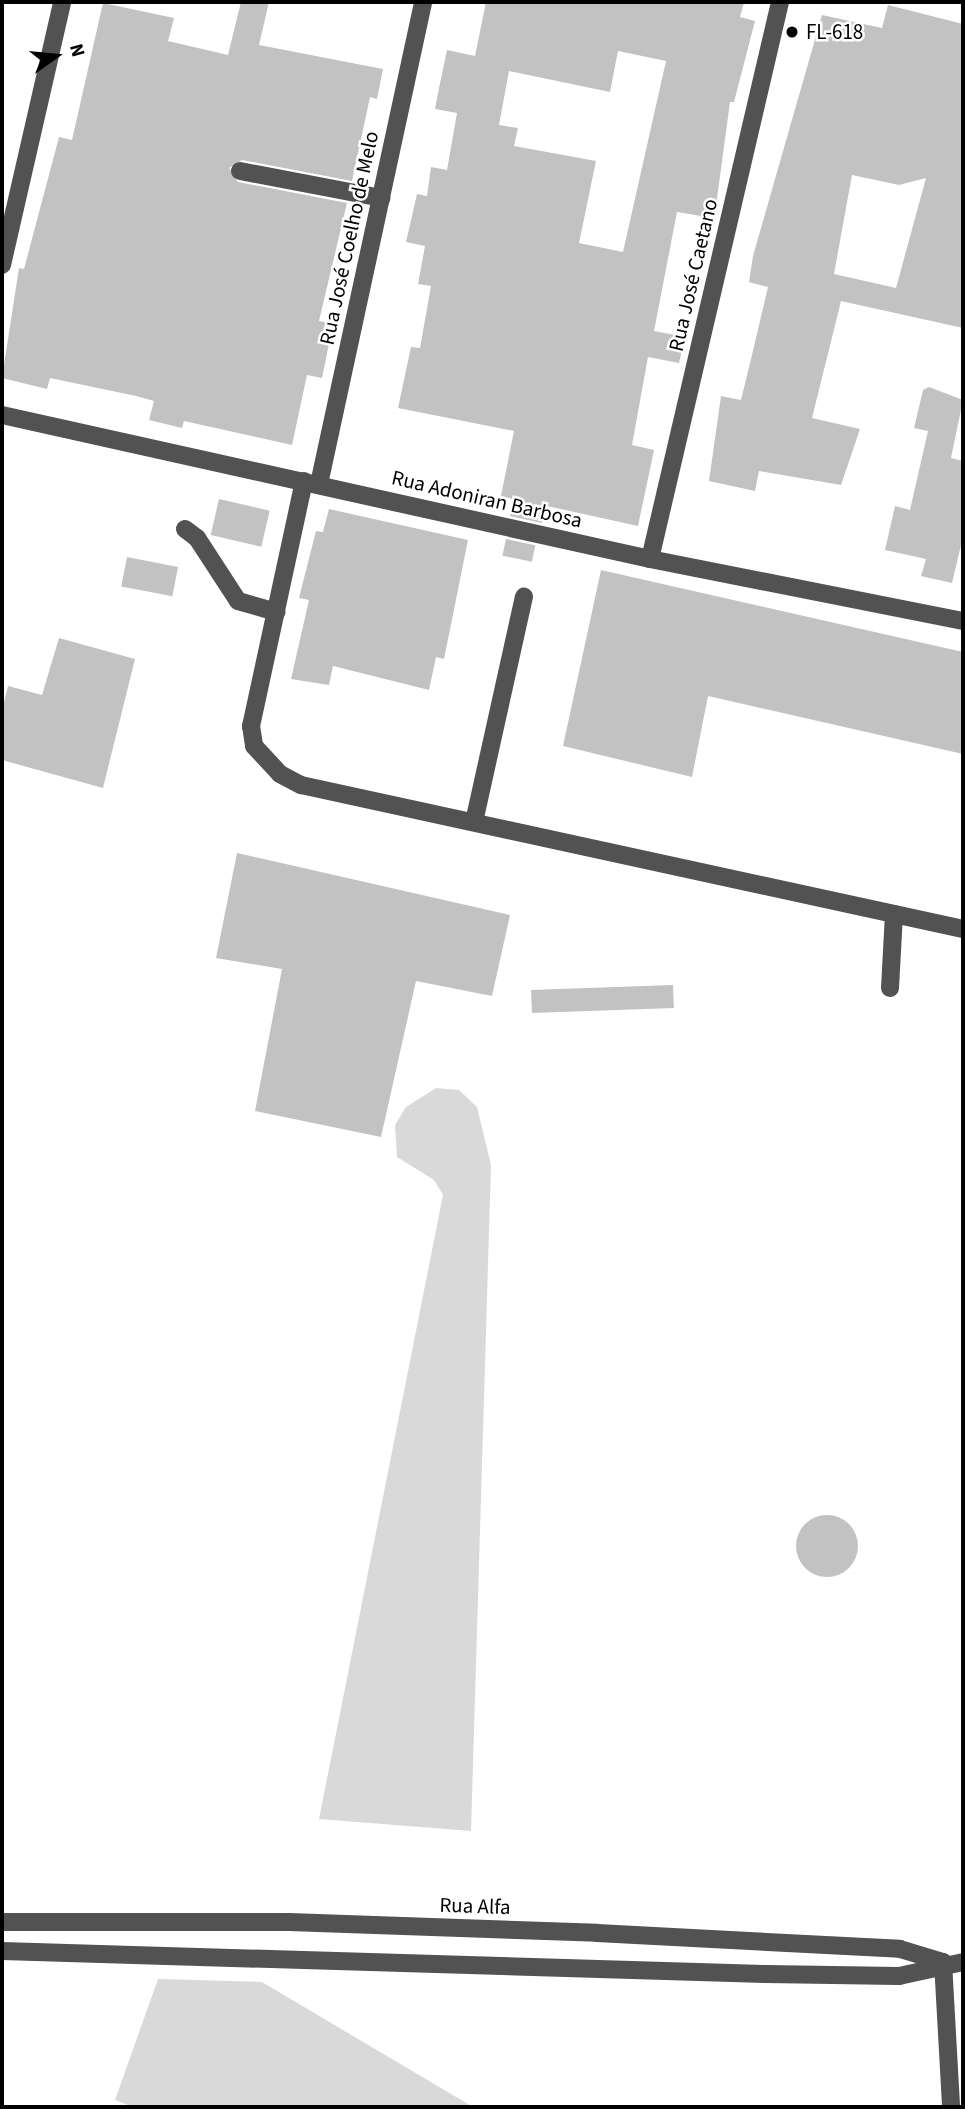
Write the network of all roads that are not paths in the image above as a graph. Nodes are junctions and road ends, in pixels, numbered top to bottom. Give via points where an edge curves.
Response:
1 (62, 2) edge
2 (423, 2) edge
3 (780, 2) edge
4 (240, 171) dead end
5 (381, 198) junction
6 (2, 265) edge
7 (2, 415) edge
8 (312, 483) junction
9 (185, 529) dead end
10 (650, 559) junction
11 (524, 596) dead end
12 (276, 612) junction
13 (963, 621) edge
14 (474, 822) junction
15 (894, 914) junction
16 (963, 929) edge
17 (890, 988) dead end
18 (3, 1922) edge
19 (765, 1944) junction
20 (4, 1951) edge
21 (943, 1962) junction
22 (963, 1962) edge
23 (765, 1974) junction
24 (951, 2107) edge

1 - 6 street
2 - 5 street, Rua José Coelho de Melo
3 - 10 street, Rua José Caetano
4 - 5 street
5 - 8 street, Rua José Coelho de Melo
7 - 8 street, Rua Adoniran Barbosa
8 - 10 street, Rua Adoniran Barbosa
8 - 12 street, Rua José Coelho de Melo
9 - 12 street via 197,538 238,601
10 - 13 street, Rua Adoniran Barbosa
11 - 14 street
12 - 14 street, Rua José Coelho de Melo via 251,726 264,761 301,785
14 - 15 street, Rua José Coelho de Melo
15 - 16 street, Rua José Coelho de Melo
15 - 17 street
18 - 19 street, Rua Alfa via 289,1922
18 - 20 street
19 - 21 street, Rua Alfa via 900,1949
19 - 23 street
20 - 23 street, Rua Alfa
21 - 22 street, Rua Alfa
21 - 23 street, Rua Alfa via 899,1976
21 - 24 street

